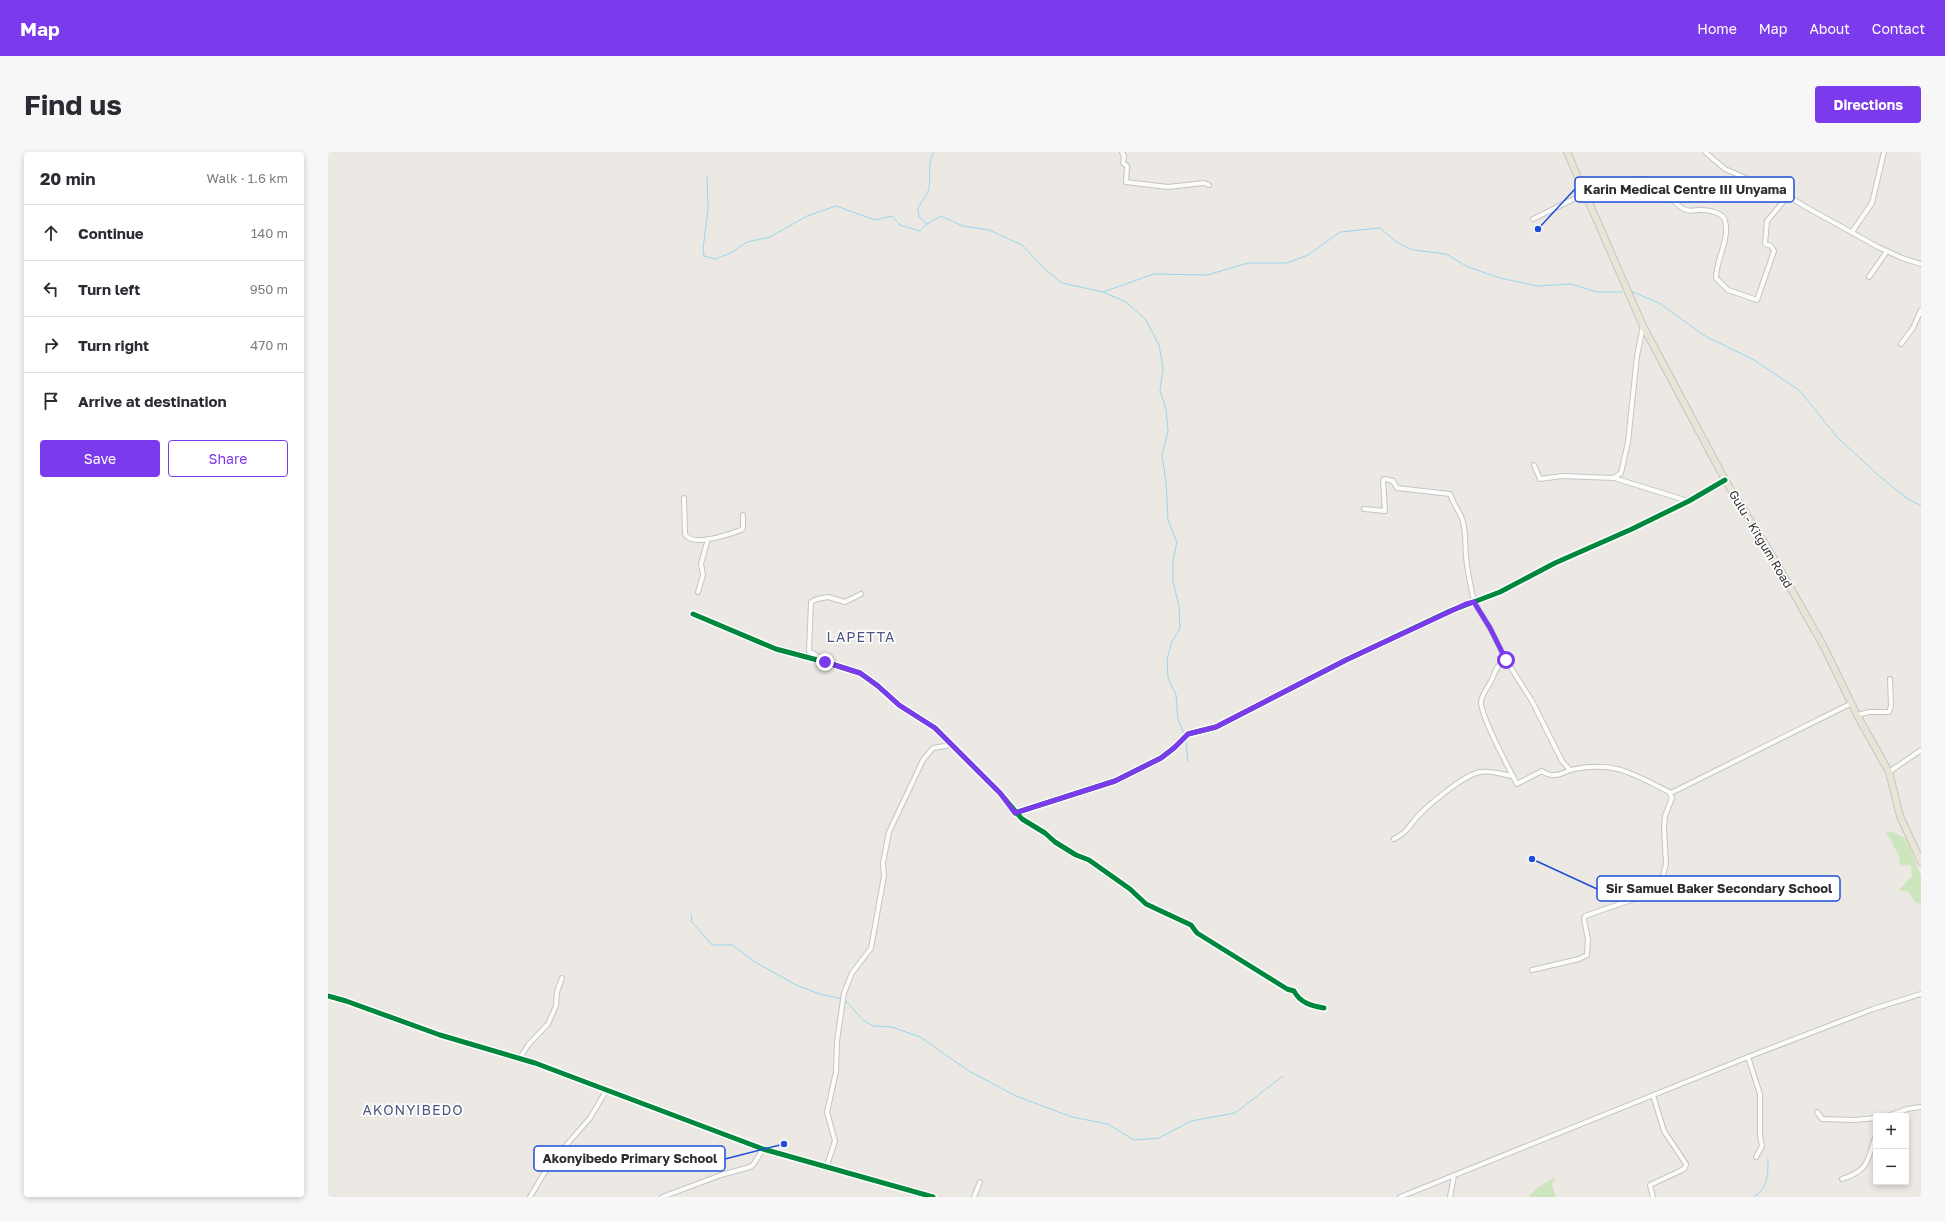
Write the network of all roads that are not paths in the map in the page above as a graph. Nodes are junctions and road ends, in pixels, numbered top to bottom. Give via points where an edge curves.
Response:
1 (1122, 152) edge
2 (1567, 152) edge
3 (1706, 152) edge
4 (1884, 152) edge
5 (1209, 185) dead end
6 (1587, 194) junction
7 (1788, 196) junction
8 (1533, 219) dead end
9 (1852, 232) junction
10 (1887, 251) junction
11 (1921, 264) edge
12 (1869, 277) dead end
13 (1921, 310) edge
14 (1643, 326) junction
15 (1901, 344) dead end
16 (1534, 466) dead end
17 (1614, 478) junction
18 (1725, 480) junction
19 (684, 498) dead end
20 (1688, 501) junction
21 (1364, 509) dead end
22 (743, 515) dead end
23 (708, 539) junction
24 (698, 592) dead end
25 (861, 594) dead end
26 (1474, 602) junction
27 (693, 614) dead end
28 (1506, 660) junction
29 (825, 662) junction
30 (1890, 679) dead end
31 (1852, 703) junction
32 (1857, 715) junction
33 (951, 745) junction
34 (1921, 750) edge
35 (1570, 770) junction
36 (1889, 772) junction
37 (1513, 776) junction
38 (1671, 793) junction
39 (1015, 813) junction
40 (1394, 839) dead end
41 (1921, 862) edge
42 (1532, 970) dead end
43 (562, 978) dead end
44 (1921, 994) edge
45 (328, 996) edge
46 (1324, 1008) dead end
47 (1748, 1057) junction
48 (520, 1058) junction
49 (606, 1091) junction
50 (1653, 1095) junction
51 (1921, 1107) edge
52 (1817, 1112) dead end
53 (1896, 1113) edge
54 (1873, 1118) edge
55 (1873, 1146) edge
56 (763, 1149) junction
57 (1756, 1157) dead end
58 (826, 1168) junction
59 (1454, 1176) junction
60 (1842, 1179) dead end
61 (980, 1182) dead end
62 (535, 1190) junction
63 (530, 1197) edge
64 (536, 1197) edge
65 (663, 1197) edge
66 (933, 1197) edge
67 (974, 1197) edge
68 (1400, 1197) edge
69 (1450, 1197) edge
70 (1653, 1197) edge

1 - 5 street via 1123,163 1127,166 1126,182 1168,187 1204,183
2 - 6 main road, Gulu - Kitgum Road
3 - 7 street via 1725,169
4 - 9 street via 1872,203
6 - 7 street via 1629,181 1647,179 1684,209 1720,214 1726,222 1716,278 1728,290 1757,300 1774,251 1771,246 1765,244 1766,224
6 - 8 street
6 - 14 main road, Gulu - Kitgum Road
7 - 9 street
9 - 10 street
10 - 11 street
10 - 12 street
13 - 15 street via 1913,328
14 - 17 street via 1637,356 1628,442 1621,472
14 - 18 main road, Gulu - Kitgum Road
16 - 17 street via 1540,479 1562,476
17 - 20 street
18 - 20 street
18 - 31 main road, Gulu - Kitgum Road via 1777,564 1823,645
19 - 23 street via 686,516 683,525 686,537 693,540
20 - 26 street via 1561,560 1500,592
21 - 26 street via 1385,511 1385,479 1393,481 1397,488 1450,494 1463,521 1466,534 1466,558
22 - 23 street via 741,530
23 - 24 street via 701,564 703,575
25 - 29 street via 845,602 828,598 811,602 809,651
26 - 28 street
26 - 39 street via 1346,660 1216,727 1188,734 1161,758 1115,781
27 - 29 street via 776,649
28 - 35 street via 1532,701 1562,761
28 - 37 street via 1501,663 1488,684 1481,702 1489,728
29 - 33 street via 860,673 899,705 935,728
30 - 32 street via 1891,706 1888,713 1869,712
31 - 32 main road, Gulu - Kitgum Road
31 - 38 street
32 - 36 main road, Gulu - Kitgum Road
33 - 39 street via 1000,793
33 - 58 street via 933,748 922,760 890,830 871,948 852,973 841,1007 836,1072 827,1112 835,1141
34 - 36 street
35 - 37 street via 1556,776 1542,771 1517,784
35 - 38 street via 1600,765 1628,771
36 - 41 main road, Gulu - Kitgum Road via 1900,816
37 - 40 street via 1484,772 1469,776 1435,801 1419,815 1406,832
38 - 42 street via 1664,829 1666,864 1663,876 1634,899 1586,916 1584,920 1588,940 1587,955
39 - 46 street via 1055,842 1089,860 1130,889 1146,904 1190,925 1214,944 1294,991 1296,997 1302,1001
43 - 48 street via 556,1006 548,1024 528,1045
44 - 47 street
45 - 48 street via 471,1045
47 - 50 street
47 - 57 street via 1760,1094 1762,1146
48 - 49 street
49 - 56 street
49 - 62 street via 590,1118 549,1165
50 - 59 street
50 - 70 street via 1664,1132 1686,1167 1650,1185
51 - 53 street
52 - 54 street via 1822,1119
55 - 60 street via 1861,1171
56 - 58 street
56 - 65 street via 750,1167
58 - 66 street
59 - 68 street
59 - 69 street
61 - 67 street
62 - 63 street
62 - 64 street

